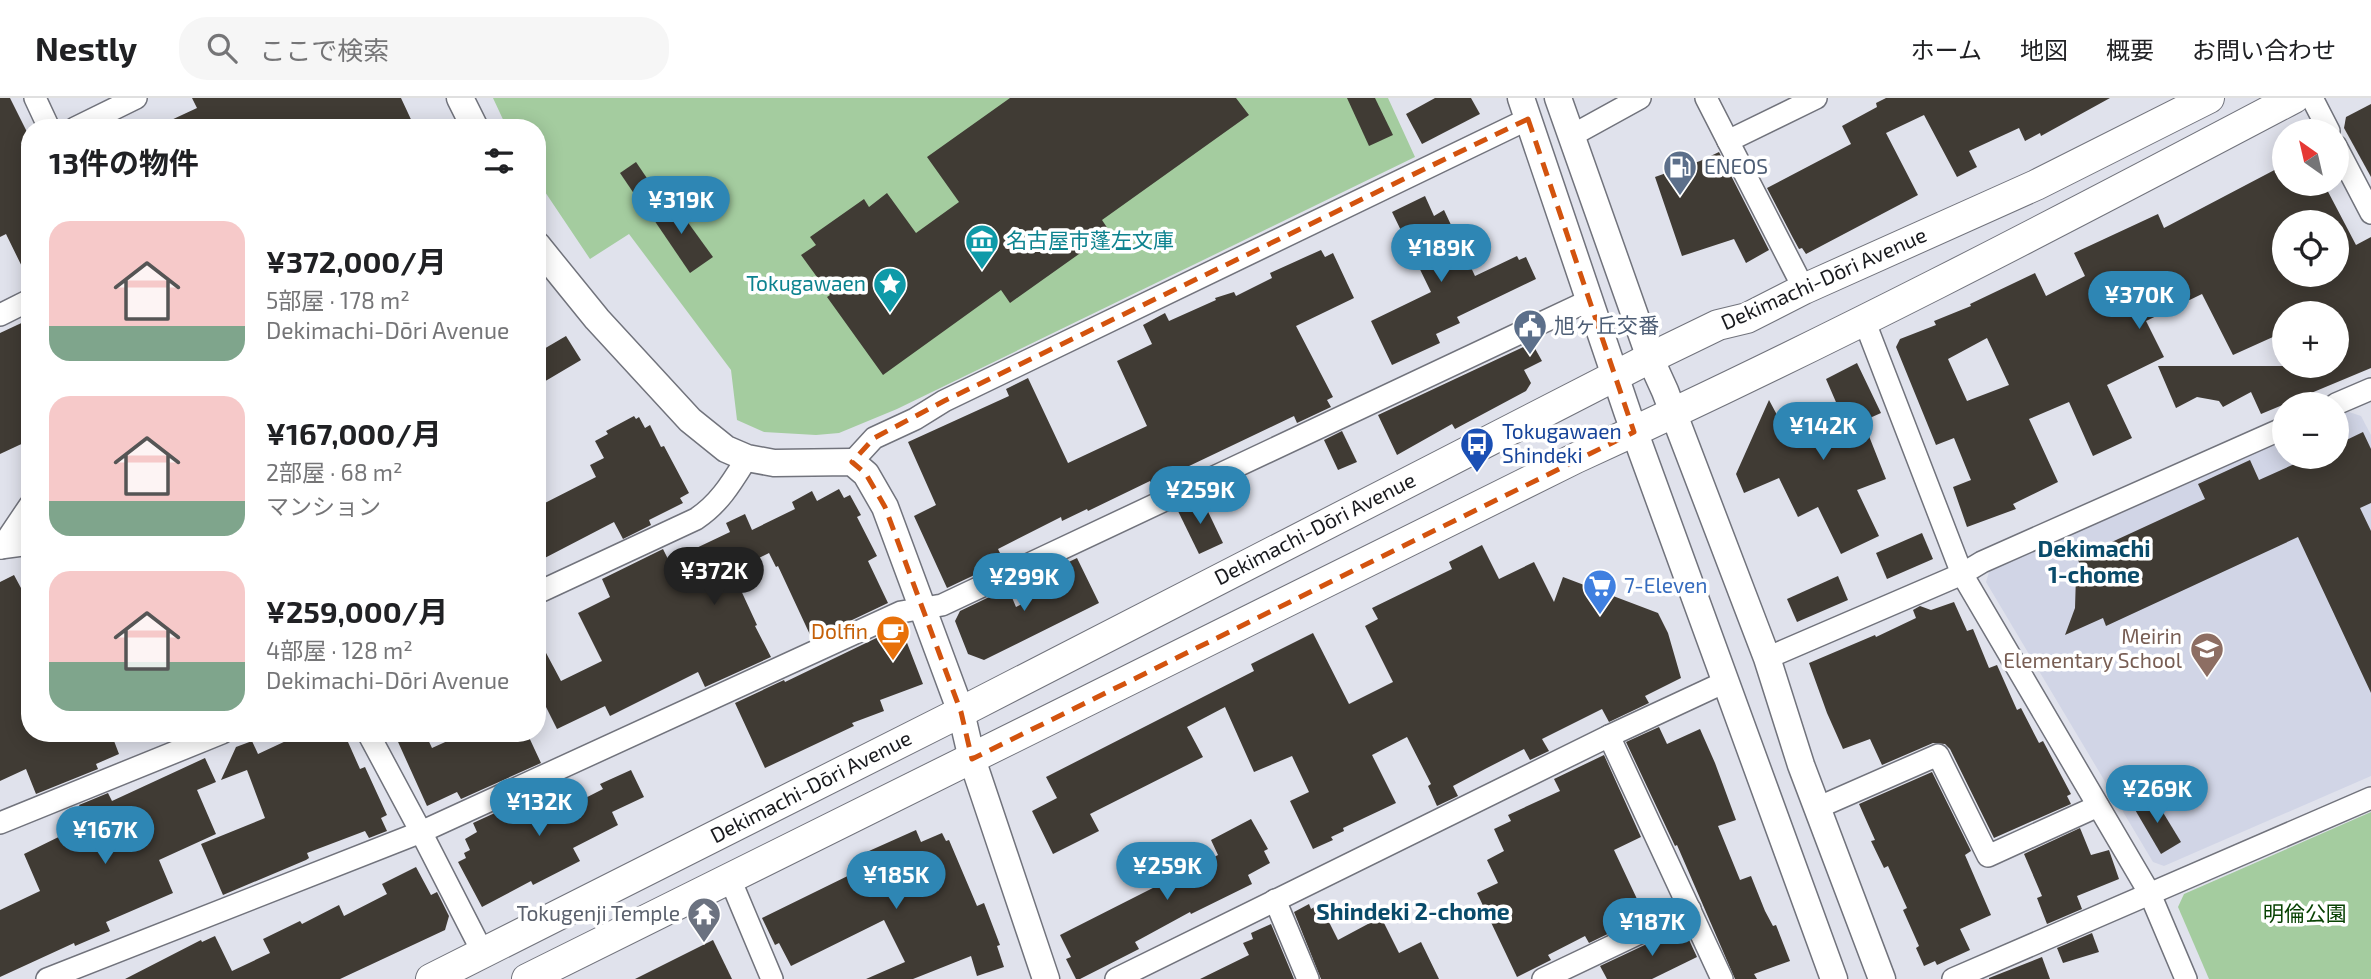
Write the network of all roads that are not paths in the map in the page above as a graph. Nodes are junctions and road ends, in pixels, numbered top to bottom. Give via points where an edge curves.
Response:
1 (35, 98) edge
2 (136, 98) edge
3 (460, 98) edge
4 (1558, 98) edge
5 (1640, 98) edge
6 (1706, 98) edge
7 (1816, 98) edge
8 (2209, 98) edge
9 (2294, 98) edge
10 (2312, 98) edge
11 (1524, 109) edge
12 (45, 119) edge
13 (93, 119) edge
14 (470, 119) edge
15 (2323, 119) edge
16 (1571, 136) junction
17 (1728, 141) junction
18 (2349, 171) edge
19 (2371, 213) edge
20 (546, 256) edge
21 (1804, 289) junction
22 (1590, 300) junction
23 (21, 304) edge
24 (0, 314) edge
25 (1864, 320) junction
26 (1650, 358) junction
27 (1614, 375) junction
28 (2368, 397) edge
29 (2349, 401) edge
30 (1672, 414) junction
31 (1634, 432) junction
32 (2272, 433) edge
33 (747, 458) junction
34 (852, 462) junction
35 (21, 518) edge
36 (21, 545) edge
37 (0, 548) edge
38 (1962, 574) junction
39 (546, 589) edge
40 (921, 608) junction
41 (1768, 658) junction
42 (1725, 682) junction
43 (961, 712) junction
44 (1609, 736) junction
45 (200, 742) edge
46 (373, 742) edge
47 (972, 759) junction
48 (2371, 798) edge
49 (2098, 806) junction
50 (1817, 808) junction
51 (0, 823) edge
52 (421, 832) junction
53 (730, 879) junction
54 (2150, 894) junction
55 (1275, 900) junction
56 (1690, 909) junction
57 (483, 953) junction
58 (47, 979) edge
59 (430, 979) edge
60 (527, 979) edge
61 (772, 979) edge
62 (1046, 979) edge
63 (1116, 979) edge
64 (1308, 979) edge
65 (1543, 979) edge
66 (1722, 979) edge
67 (1834, 979) edge
68 (1882, 979) edge
69 (1953, 979) edge
70 (2186, 979) edge

1 - 12 street
2 - 13 street
3 - 14 street
4 - 16 street
5 - 16 street
6 - 17 street
7 - 17 street
8 - 21 main road, Dekimachi-Dōri Avenue via 2036,185
9 - 25 main road
10 - 15 street
11 - 22 street
11 - 34 street via 944,401 874,438
16 - 26 street
17 - 21 street
18 - 19 street
20 - 33 street via 690,420 726,449
21 - 26 main road, Dekimachi-Dōri Avenue
22 - 27 street
22 - 40 street via 955,600
23 - 24 street
25 - 30 main road
25 - 38 street
26 - 27 main road, Dekimachi-Dōri Avenue
26 - 30 street
27 - 31 street
27 - 43 main road, Dekimachi-Dōri Avenue
28 - 29 street
30 - 31 main road
30 - 41 street
31 - 42 street
31 - 47 main road
32 - 38 street
33 - 34 street via 798,464
33 - 39 street via 712,508 696,519
34 - 40 street via 866,474 885,507
35 - 37 street
36 - 37 street
38 - 41 street
38 - 49 street
40 - 43 street
40 - 52 street via 901,612
41 - 50 street
42 - 44 street
42 - 67 street
43 - 47 street
43 - 57 main road, Dekimachi-Dōri Avenue
44 - 55 street
44 - 56 street
45 - 51 street
46 - 52 street
47 - 53 main road
47 - 62 street
48 - 54 street
49 - 50 street via 1988,856 1938,755
49 - 54 street
50 - 68 street
52 - 57 street
52 - 58 street
53 - 60 main road
53 - 61 street
54 - 69 street
54 - 70 street
55 - 63 street
55 - 64 street
56 - 65 street
56 - 66 street
57 - 59 main road, Dekimachi-Dōri Avenue

